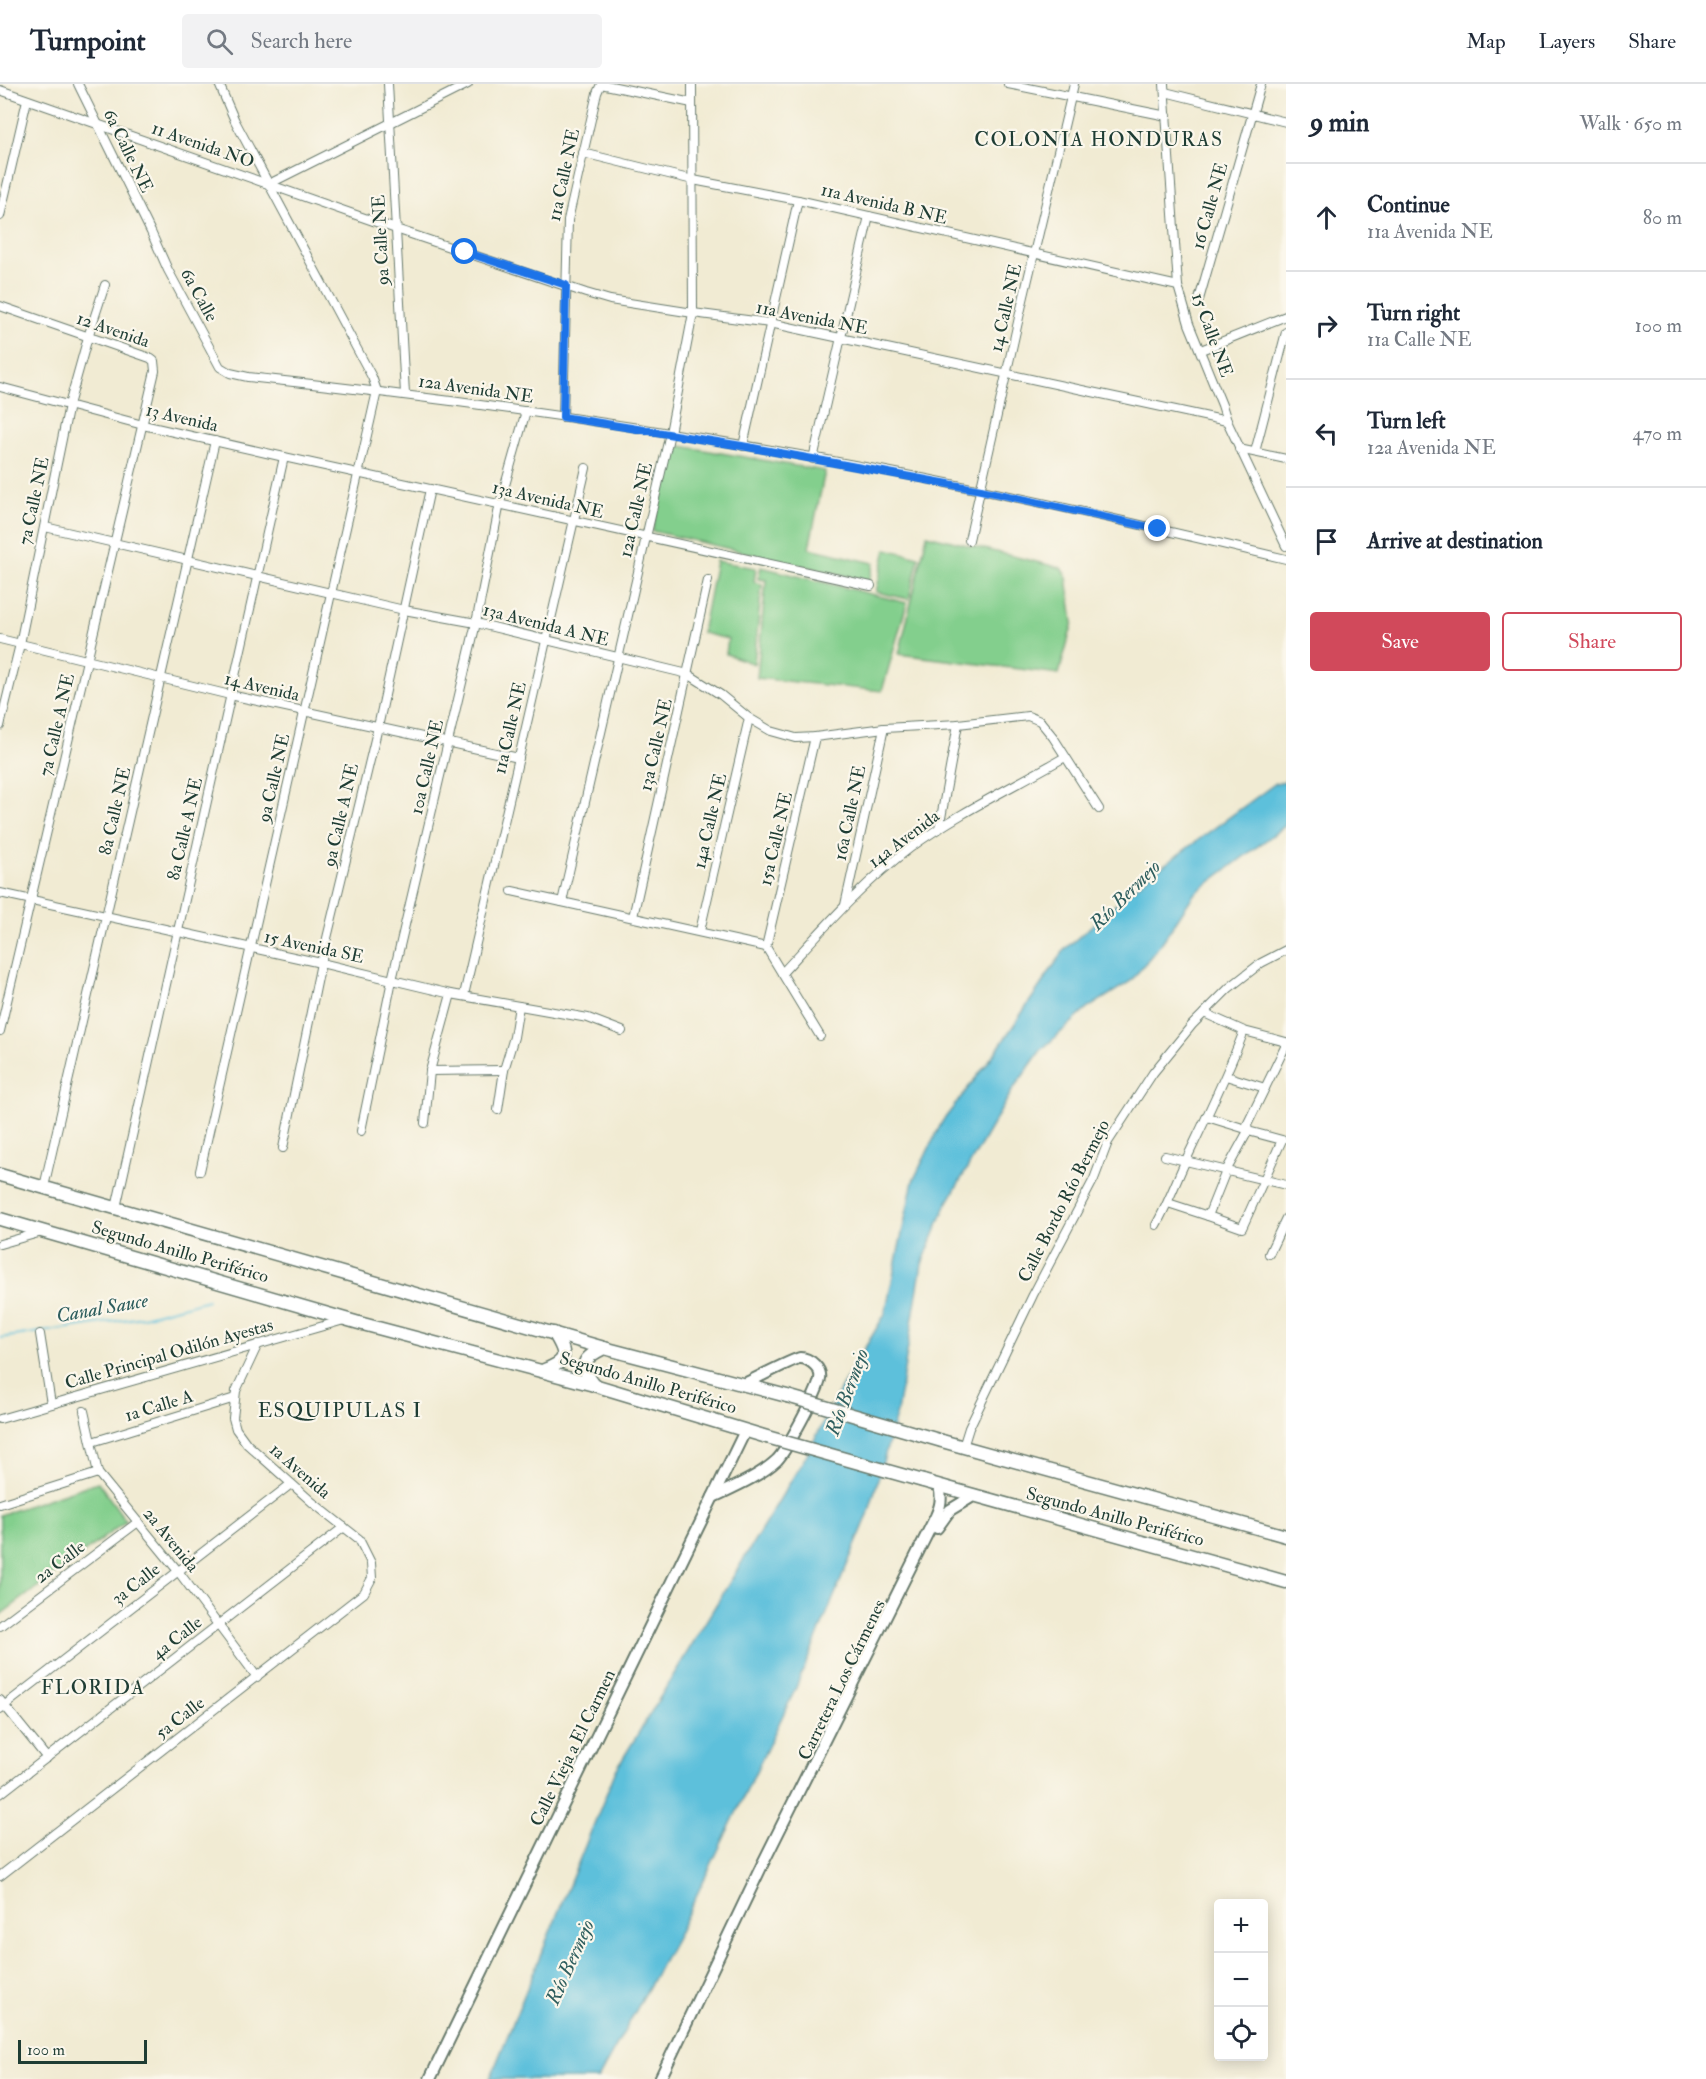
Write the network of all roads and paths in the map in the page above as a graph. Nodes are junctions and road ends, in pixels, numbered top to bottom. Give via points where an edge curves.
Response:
1 (78, 84) edge
2 (219, 84) edge
3 (387, 84) edge
4 (468, 84) edge
5 (601, 84) edge
6 (692, 84) edge
7 (1008, 84) edge
8 (1074, 84) edge
9 (1261, 84) edge
10 (1165, 88) edge
11 (0, 90) edge
12 (1071, 97) junction
13 (27, 100) junction
14 (692, 103) junction
15 (1252, 115) junction
16 (1167, 116) junction
17 (1286, 122) edge
18 (390, 124) junction
19 (99, 125) junction
20 (583, 153) junction
21 (693, 180) junction
22 (269, 184) junction
23 (798, 200) junction
24 (0, 216) edge
25 (869, 216) junction
26 (396, 229) junction
27 (151, 232) joint
28 (1034, 253) junction
29 (105, 285) dead end
30 (566, 285) junction
31 (1178, 286) junction
32 (1198, 303) dead end
33 (0, 306) edge
34 (693, 313) junction
35 (1286, 316) edge
36 (770, 323) junction
37 (1286, 332) edge
38 (88, 337) junction
39 (841, 338) junction
40 (1201, 350) junction
41 (225, 371) joint
42 (1006, 373) junction
43 (0, 387) edge
44 (377, 391) junction
45 (405, 394) junction
46 (69, 405) junction
47 (526, 411) junction
48 (563, 417) junction
49 (1227, 421) junction
50 (143, 425) junction
51 (670, 433) junction
52 (215, 441) junction
53 (742, 446) junction
54 (1239, 449) junction
55 (1255, 452) junction
56 (284, 457) junction
57 (813, 459) junction
58 (1286, 459) edge
59 (586, 468) dead end
60 (359, 474) junction
61 (430, 489) junction
62 (981, 490) junction
63 (500, 503) junction
64 (573, 521) junction
65 (45, 527) junction
66 (645, 538) junction
67 (969, 540) dead end
68 (115, 544) junction
69 (1286, 546) edge
70 (1286, 559) edge
71 (188, 560) junction
72 (257, 575) junction
73 (708, 580) dead end
74 (871, 586) dead end
75 (332, 593) junction
76 (404, 610) junction
77 (476, 623) junction
78 (0, 639) edge
79 (546, 640) junction
80 (20, 644) junction
81 (617, 658) junction
82 (88, 661) junction
83 (688, 674) junction
84 (161, 678) junction
85 (230, 695) junction
86 (305, 712) junction
87 (749, 718) junction
88 (958, 724) junction
89 (0, 725) edge
90 (378, 728) junction
91 (884, 728) junction
92 (814, 737) junction
93 (448, 743) junction
94 (1065, 757) junction
95 (519, 758) junction
96 (1099, 809) dead end
97 (939, 829) junction
98 (512, 891) dead end
99 (0, 893) edge
100 (31, 900) junction
101 (562, 902) junction
102 (845, 905) junction
103 (106, 916) junction
104 (633, 917) junction
105 (700, 931) junction
106 (177, 932) junction
107 (766, 947) junction
108 (251, 949) junction
109 (1286, 950) edge
110 (321, 963) junction
111 (782, 973) junction
112 (392, 980) junction
113 (451, 994) junction
114 (464, 995) junction
115 (519, 1006) junction
116 (1204, 1014) junction
117 (622, 1030) dead end
118 (0, 1031) edge
119 (1244, 1031) junction
120 (820, 1036) dead end
121 (1286, 1043) edge
122 (504, 1070) junction
123 (430, 1071) junction
124 (1226, 1076) junction
125 (1265, 1088) junction
126 (498, 1110) dead end
127 (1207, 1117) junction
128 (425, 1123) dead end
129 (1247, 1130) junction
130 (361, 1131) dead end
131 (1286, 1131) edge
132 (1284, 1140) edge
133 (283, 1148) dead end
134 (1165, 1156) dead end
135 (1185, 1161) junction
136 (200, 1171) dead end
137 (1226, 1171) junction
138 (0, 1174) edge
139 (1264, 1180) junction
140 (1286, 1185) edge
141 (44, 1187) junction
142 (1168, 1203) junction
143 (116, 1208) junction
144 (1208, 1216) junction
145 (1286, 1218) edge
146 (0, 1219) edge
147 (1156, 1225) dead end
148 (43, 1231) junction
149 (0, 1244) edge
150 (1269, 1254) dead end
151 (346, 1319) junction
152 (554, 1333) junction
153 (40, 1334) dead end
154 (258, 1344) junction
155 (604, 1348) junction
156 (542, 1371) junction
157 (594, 1384) junction
158 (742, 1385) junction
159 (235, 1398) junction
160 (51, 1404) junction
161 (84, 1412) dead end
162 (0, 1419) edge
163 (745, 1431) junction
164 (92, 1442) junction
165 (963, 1447) junction
166 (99, 1473) junction
167 (291, 1484) junction
168 (939, 1486) junction
169 (973, 1496) junction
170 (713, 1497) junction
171 (0, 1504) edge
172 (138, 1522) junction
173 (344, 1527) junction
174 (1286, 1536) edge
175 (178, 1571) junction
176 (372, 1578) joint
177 (1286, 1582) edge
178 (218, 1625) junction
179 (0, 1626) edge
180 (257, 1677) junction
181 (1, 1705) edge
182 (47, 1758) junction
183 (0, 1794) edge
184 (0, 1876) edge
185 (753, 1889) junction
186 (430, 2079) edge
187 (660, 2079) edge

1 - 19 street, 6a Calle NE
2 - 22 street
3 - 18 street, 9a Calle NE
4 - 18 street
5 - 14 street
5 - 20 street, 11a Calle NE
6 - 14 street, 12a Calle NE
7 - 12 street
8 - 12 street, 14 Calle NE
9 - 15 street, 16 Calle NE
10 - 15 street
10 - 16 street, 15 Calle NE
11 - 13 street, 11 Avenida NO
12 - 16 street
12 - 28 street, 14 Calle NE
13 - 19 street, 11 Avenida NO
13 - 24 street
14 - 21 street, 12a Calle NE
15 - 17 street
15 - 32 street, 16 Calle NE
16 - 31 street, 15 Calle NE
18 - 22 street
18 - 26 street, 9a Calle NE
19 - 22 street, 11 Avenida NO
19 - 27 street, 6a Calle NE
20 - 21 street, 11a Avenida B NE
20 - 30 street, 11a Calle NE via 568,220
21 - 23 street, 11a Avenida B NE
21 - 34 street, 12a Calle NE
22 - 26 street, 11 Avenida NO
22 - 44 street
23 - 25 street, 11a Avenida B NE
23 - 36 street
25 - 28 street, 11a Avenida B NE
25 - 39 street
26 - 30 street, 11a Avenida NE
26 - 45 street, 9a Calle NE
27 - 41 street, 6a Calle
28 - 31 street, 11a Avenida B NE
28 - 42 street, 14 Calle NE
29 - 38 street, 7a Calle NE
30 - 34 street, 11a Avenida NE via 610,300
30 - 48 street, 11a Calle NE
31 - 40 street, 15 Calle NE
33 - 38 street, 12 Avenida
34 - 36 street, 11a Avenida NE
34 - 51 street, 12a Calle NE
35 - 40 street
36 - 39 street, 11a Avenida NE
36 - 53 street
37 - 55 street
38 - 46 street, 7a Calle NE
38 - 50 street, 12 Avenida via 154,361
39 - 42 street, 11a Avenida NE
39 - 57 street
40 - 49 street, 15 Calle NE
41 - 44 street, 12a Avenida NE
42 - 49 street, 11a Avenida NE
42 - 62 street, 14 Calle NE
43 - 46 street, 13 Avenida
44 - 45 street, 12a Avenida NE
44 - 60 street, 9a Calle NE
45 - 47 street, 12a Avenida NE
46 - 50 street, 13 Avenida
46 - 65 street, 7a Calle NE
47 - 48 street, 12a Avenida NE
47 - 63 street, 10a Calle NE
48 - 51 street, 12a Avenida NE
49 - 54 street, 15 Calle NE
50 - 52 street, 13 Avenida
50 - 68 street, 7a Calle A NE
51 - 53 street, 12a Avenida NE
51 - 66 street, 12a Calle NE
52 - 56 street, 13 Avenida
52 - 71 street, 8a Calle NE
53 - 57 street, 12a Avenida NE
54 - 55 street
54 - 69 street, 15 Calle NE
55 - 58 street
56 - 60 street, 13 Avenida
56 - 72 street, 8a Calle A NE
57 - 62 street, 12a Avenida NE
59 - 64 street, 11a Calle NE
60 - 61 street, 13a Avenida NE
60 - 75 street, 9a Calle NE
61 - 63 street, 13a Avenida NE
61 - 76 street, 9a Calle A NE
62 - 67 street, 14 Calle NE
62 - 70 street, 12a Avenida NE
63 - 64 street, 13a Avenida NE
63 - 77 street, 10a Calle NE
64 - 66 street, 13a Avenida NE
64 - 79 street, 11a Calle NE
65 - 68 street, 13a Avenida A NE
65 - 80 street, 7a Calle NE
66 - 74 street, 13a Avenida NE
66 - 81 street, 12a Calle NE
68 - 71 street, 13a Avenida A NE
68 - 82 street, 7a Calle A NE
71 - 72 street, 13a Avenida A NE
71 - 84 street, 8a Calle NE
72 - 75 street, 13a Avenida A NE
72 - 85 street, 8a Calle A NE
73 - 83 street, 13a Calle NE
75 - 76 street, 13a Avenida A NE
75 - 86 street, 9a Calle NE
76 - 77 street, 13a Avenida A NE
76 - 90 street, 9a Calle A NE
77 - 79 street, 13a Avenida A NE
77 - 93 street, 10a Calle NE
78 - 80 street, 14 Avenida
79 - 81 street, 13a Avenida A NE
79 - 95 street, 11a Calle NE
80 - 82 street, 14 Avenida
80 - 89 street, 7a Calle NE
81 - 83 street, 13a Avenida A NE
81 - 101 street, 12a Calle NE
82 - 84 street, 14 Avenida
82 - 100 street, 7a Calle A NE
83 - 87 street, 13a Avenida A NE
83 - 104 street, 13a Calle NE
84 - 85 street, 14 Avenida
84 - 103 street, 8a Calle NE
85 - 86 street, 14 Avenida
85 - 106 street, 8a Calle A NE
86 - 90 street, 14 Avenida
86 - 108 street, 9a Calle NE
87 - 92 street, 13a Avenida A NE via 771,731 796,738
87 - 105 street, 14a Calle NE
88 - 91 street, 13a Avenida A NE
88 - 94 street, 13a Avenida A NE via 1028,716 1040,721
88 - 97 street
90 - 93 street, 14 Avenida
90 - 110 street, 9a Calle A NE
91 - 92 street, 13a Avenida A NE
91 - 102 street, 16a Calle NE
92 - 107 street, 15a Calle NE
93 - 95 street, 14 Avenida
93 - 112 street, 10a Calle NE
94 - 96 street
94 - 97 street, 14a Avenida
95 - 114 street, 11a Calle NE
97 - 102 street, 14a Avenida via 909,849
98 - 101 street
99 - 100 street, 15 Avenida SE
100 - 103 street, 15 Avenida SE
100 - 118 street, 7a Calle A NE
101 - 104 street
102 - 111 street, 14a Avenida
103 - 106 street, 15 Avenida SE
103 - 141 street, 8a Calle NE
104 - 105 street
105 - 107 street
106 - 108 street, 15 Avenida SE
106 - 143 street, 8a Calle A NE
107 - 111 street
108 - 110 street, 15 Avenida SE
108 - 136 street, 9a Calle NE
109 - 116 street, Calle Bordo Río Bermejo via 1261,963
110 - 112 street, 15 Avenida SE
110 - 133 street, 9a Calle A NE
111 - 120 street
112 - 113 street, 15 Avenida SE
112 - 130 street, 10a Calle NE
113 - 114 street, 15 Avenida SE
113 - 123 street
114 - 115 street, 15 Avenida SE
115 - 117 street, 15 Avenida SE via 588,1018
115 - 122 street
116 - 119 street
116 - 165 street, Calle Bordo Río Bermejo via 1153,1072 1108,1142 1094,1179 1033,1295
119 - 121 street
119 - 124 street
121 - 125 street
122 - 123 street
122 - 126 street
123 - 128 street
124 - 125 street
124 - 127 street
125 - 129 street
127 - 129 street
127 - 135 street
129 - 132 street
129 - 137 street
131 - 132 street
132 - 139 street
134 - 135 street
135 - 137 street
135 - 142 street
137 - 139 street
137 - 144 street
138 - 141 main road, Segundo Anillo Periférico
139 - 140 street
139 - 144 street via 1242,1228
141 - 143 main road, Segundo Anillo Periférico
142 - 144 street
142 - 147 street
143 - 152 main road, Segundo Anillo Periférico
145 - 150 street
146 - 148 main road, Segundo Anillo Periférico
148 - 149 street
148 - 151 main road, Segundo Anillo Periférico
151 - 154 street, Calle Principal Odilón Ayestas
151 - 156 main road, Segundo Anillo Periférico
152 - 155 main road, Segundo Anillo Periférico
152 - 156 main road via 564,1353 562,1361
153 - 160 street
154 - 159 street, 1a Avenida
154 - 160 street, Calle Principal Odilón Ayestas
155 - 157 main road via 585,1359 586,1373
155 - 158 main road, Segundo Anillo Periférico
156 - 157 main road, Segundo Anillo Periférico
157 - 163 main road, Segundo Anillo Periférico
158 - 165 main road, Segundo Anillo Periférico, bridge
158 - 170 main road via 795,1358 811,1362 821,1378 776,1461
159 - 164 street, 1a Calle A
159 - 167 street, 1a Avenida via 233,1418 240,1435
160 - 162 street, Calle Principal Odilón Ayestas
161 - 164 street, 2a Avenida
163 - 168 main road, Segundo Anillo Periférico, bridge
163 - 170 main road, Calle Vieja a El Carmen
164 - 166 street, 2a Avenida
165 - 174 main road, Segundo Anillo Periférico
166 - 171 street
166 - 172 street, 2a Avenida
167 - 173 street, 1a Avenida
167 - 175 street, 3a Calle
168 - 169 main road, Segundo Anillo Periférico
168 - 185 main road, Carretera Los Cármenes via 936,1516
169 - 177 main road, Segundo Anillo Periférico
169 - 185 main road, Carretera Los Cármenes via 942,1519
170 - 186 main road, Calle Vieja a El Carmen
172 - 175 street, 2a Avenida
172 - 179 street, 2a Calle
173 - 176 street, 1a Avenida via 359,1539 371,1563
173 - 178 street, 4a Calle
175 - 178 street, 2a Avenida
175 - 181 street, 3a Calle
176 - 180 street, 5a Calle via 364,1593
178 - 180 street, 2a Avenida
178 - 182 street, 4a Calle
180 - 184 street, 5a Calle
181 - 182 street
182 - 183 street, 4a Calle
185 - 187 main road, Carretera Los Cármenes

